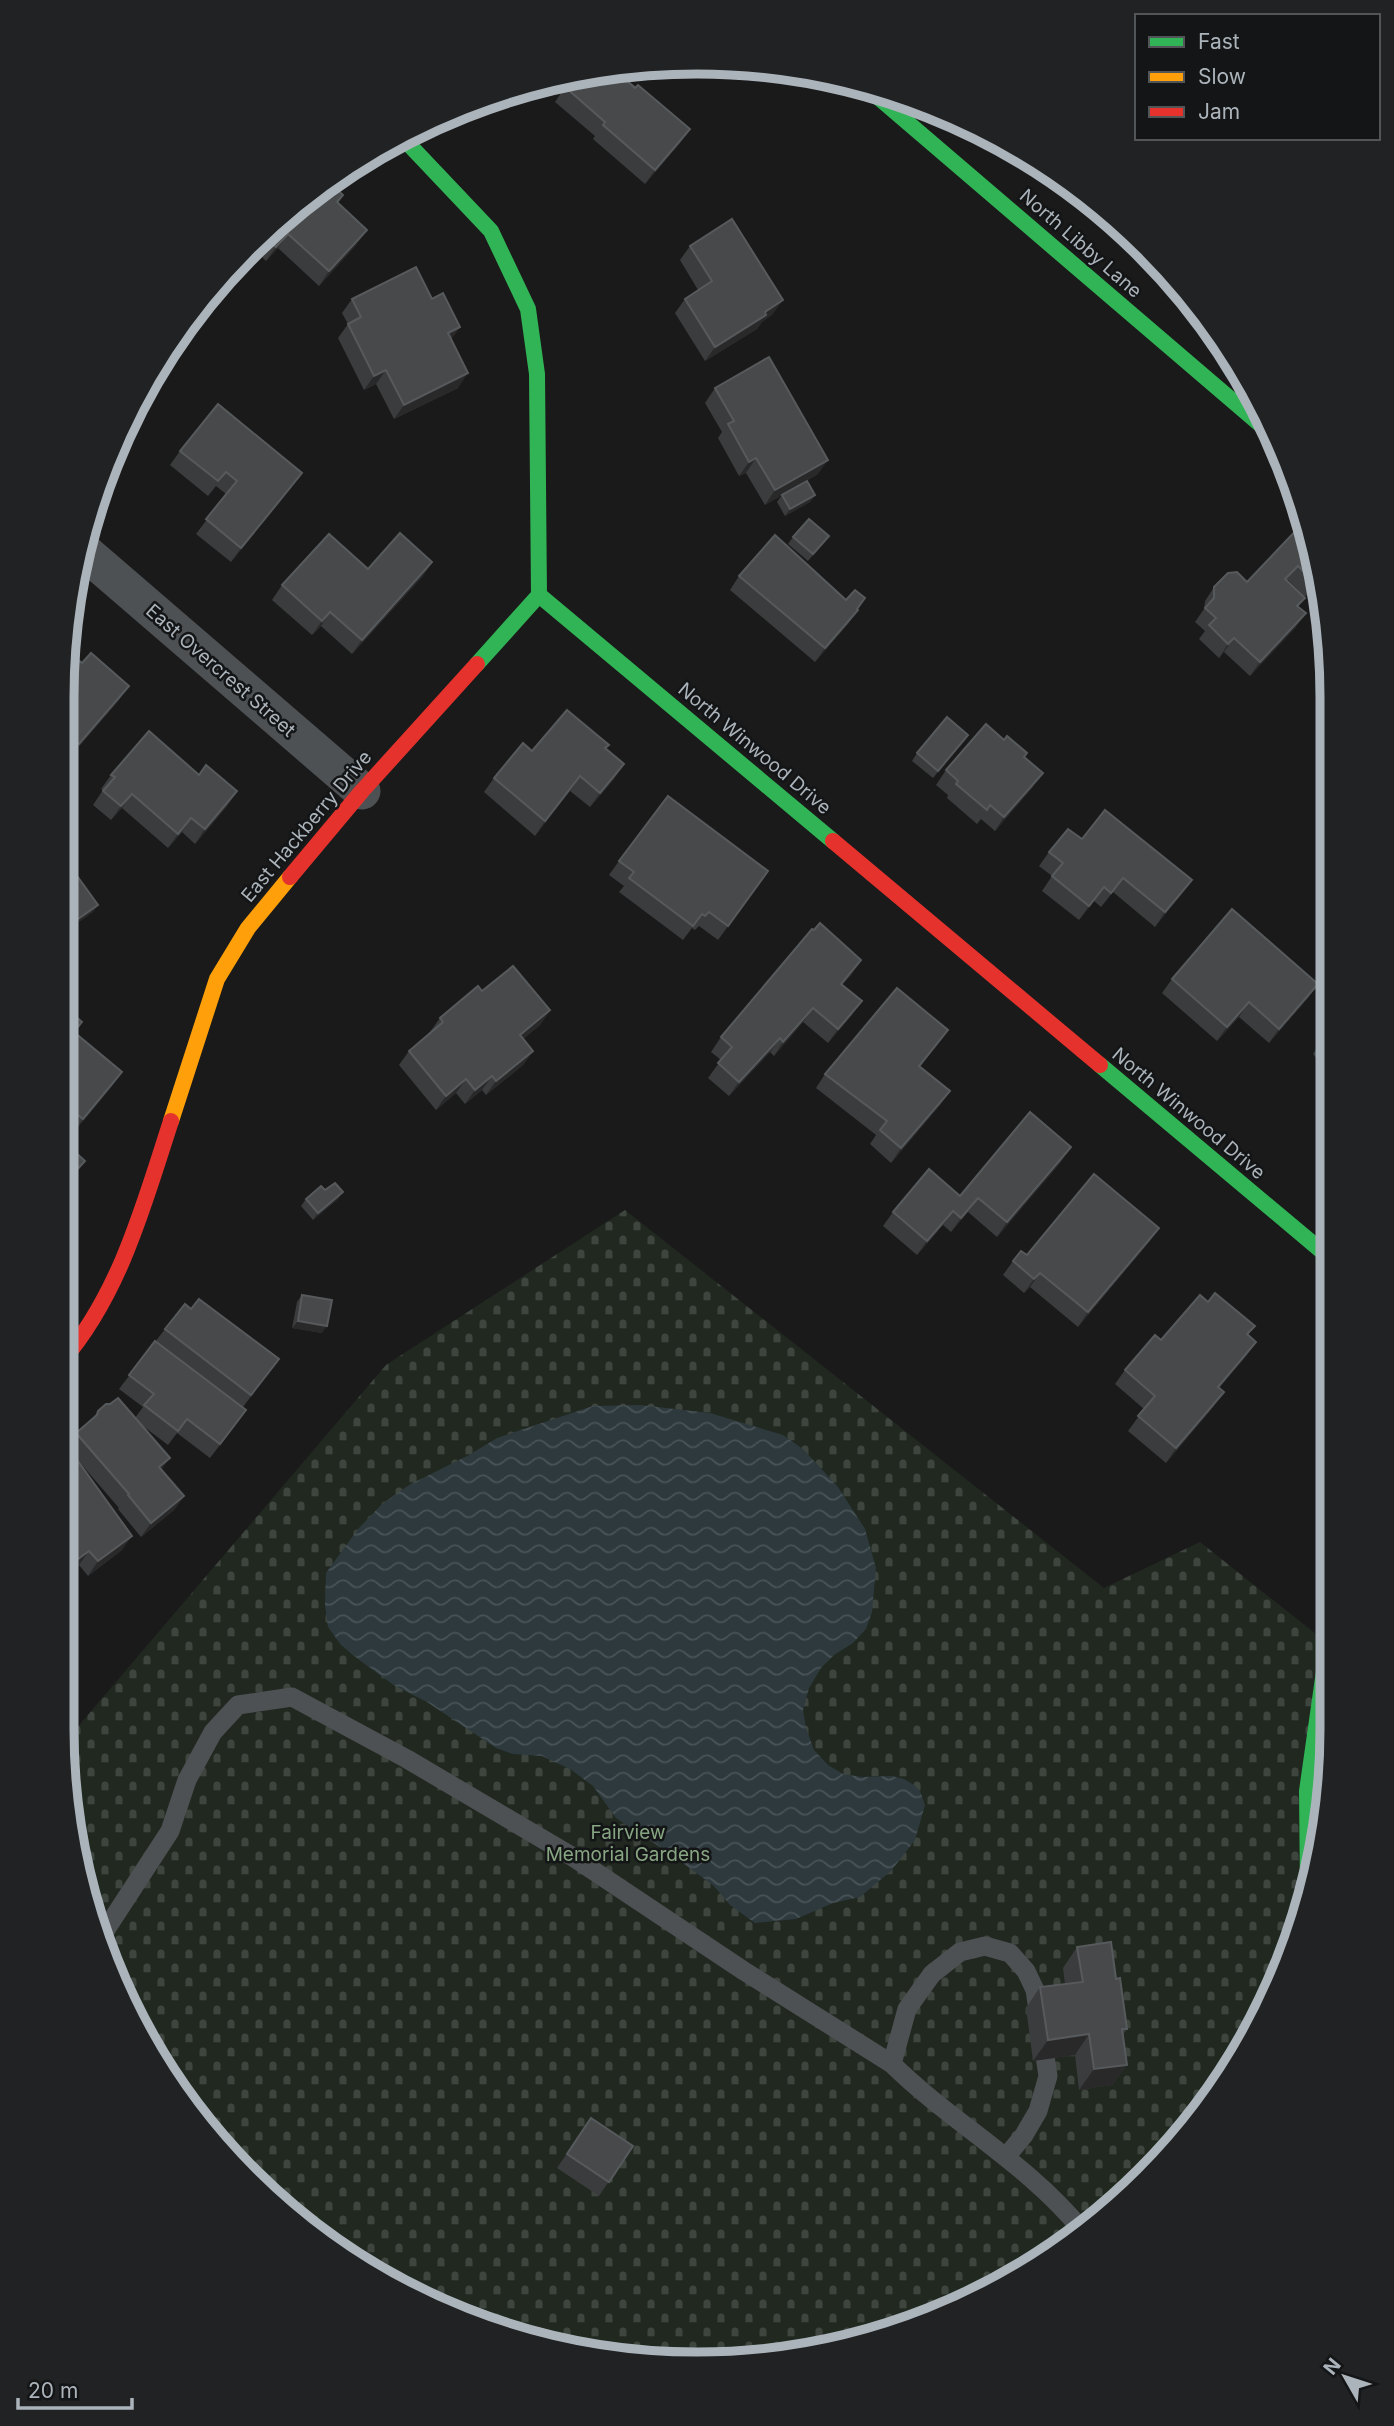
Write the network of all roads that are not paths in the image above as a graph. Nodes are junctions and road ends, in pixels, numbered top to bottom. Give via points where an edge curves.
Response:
1 (884, 103) edge
2 (409, 144) edge
3 (1256, 421) edge
4 (90, 556) edge
5 (539, 595) junction
6 (362, 791) junction
7 (1320, 1250) edge
8 (74, 1347) edge
9 (1320, 1699) edge
10 (1308, 1856) edge
11 (107, 1928) edge
12 (892, 2064) junction
13 (1006, 2157) junction
14 (1077, 2224) edge

1 - 3 street, North Libby Lane
2 - 5 street via 491,231 528,309 537,374
4 - 6 street, East Overcrest Street
5 - 6 street, East Hackberry Drive
5 - 7 street, North Winwood Drive
6 - 8 street, East Hackberry Drive via 248,928 217,979 142,1210 103,1304
9 - 10 street via 1307,1791
11 - 12 lane via 170,1831 187,1780 213,1732 238,1706 292,1697 573,1857
12 - 13 lane
12 - 13 lane via 907,2009 932,1974 960,1952 985,1946 1010,1953 1035,1990 1048,2076 1038,2110
13 - 14 lane

